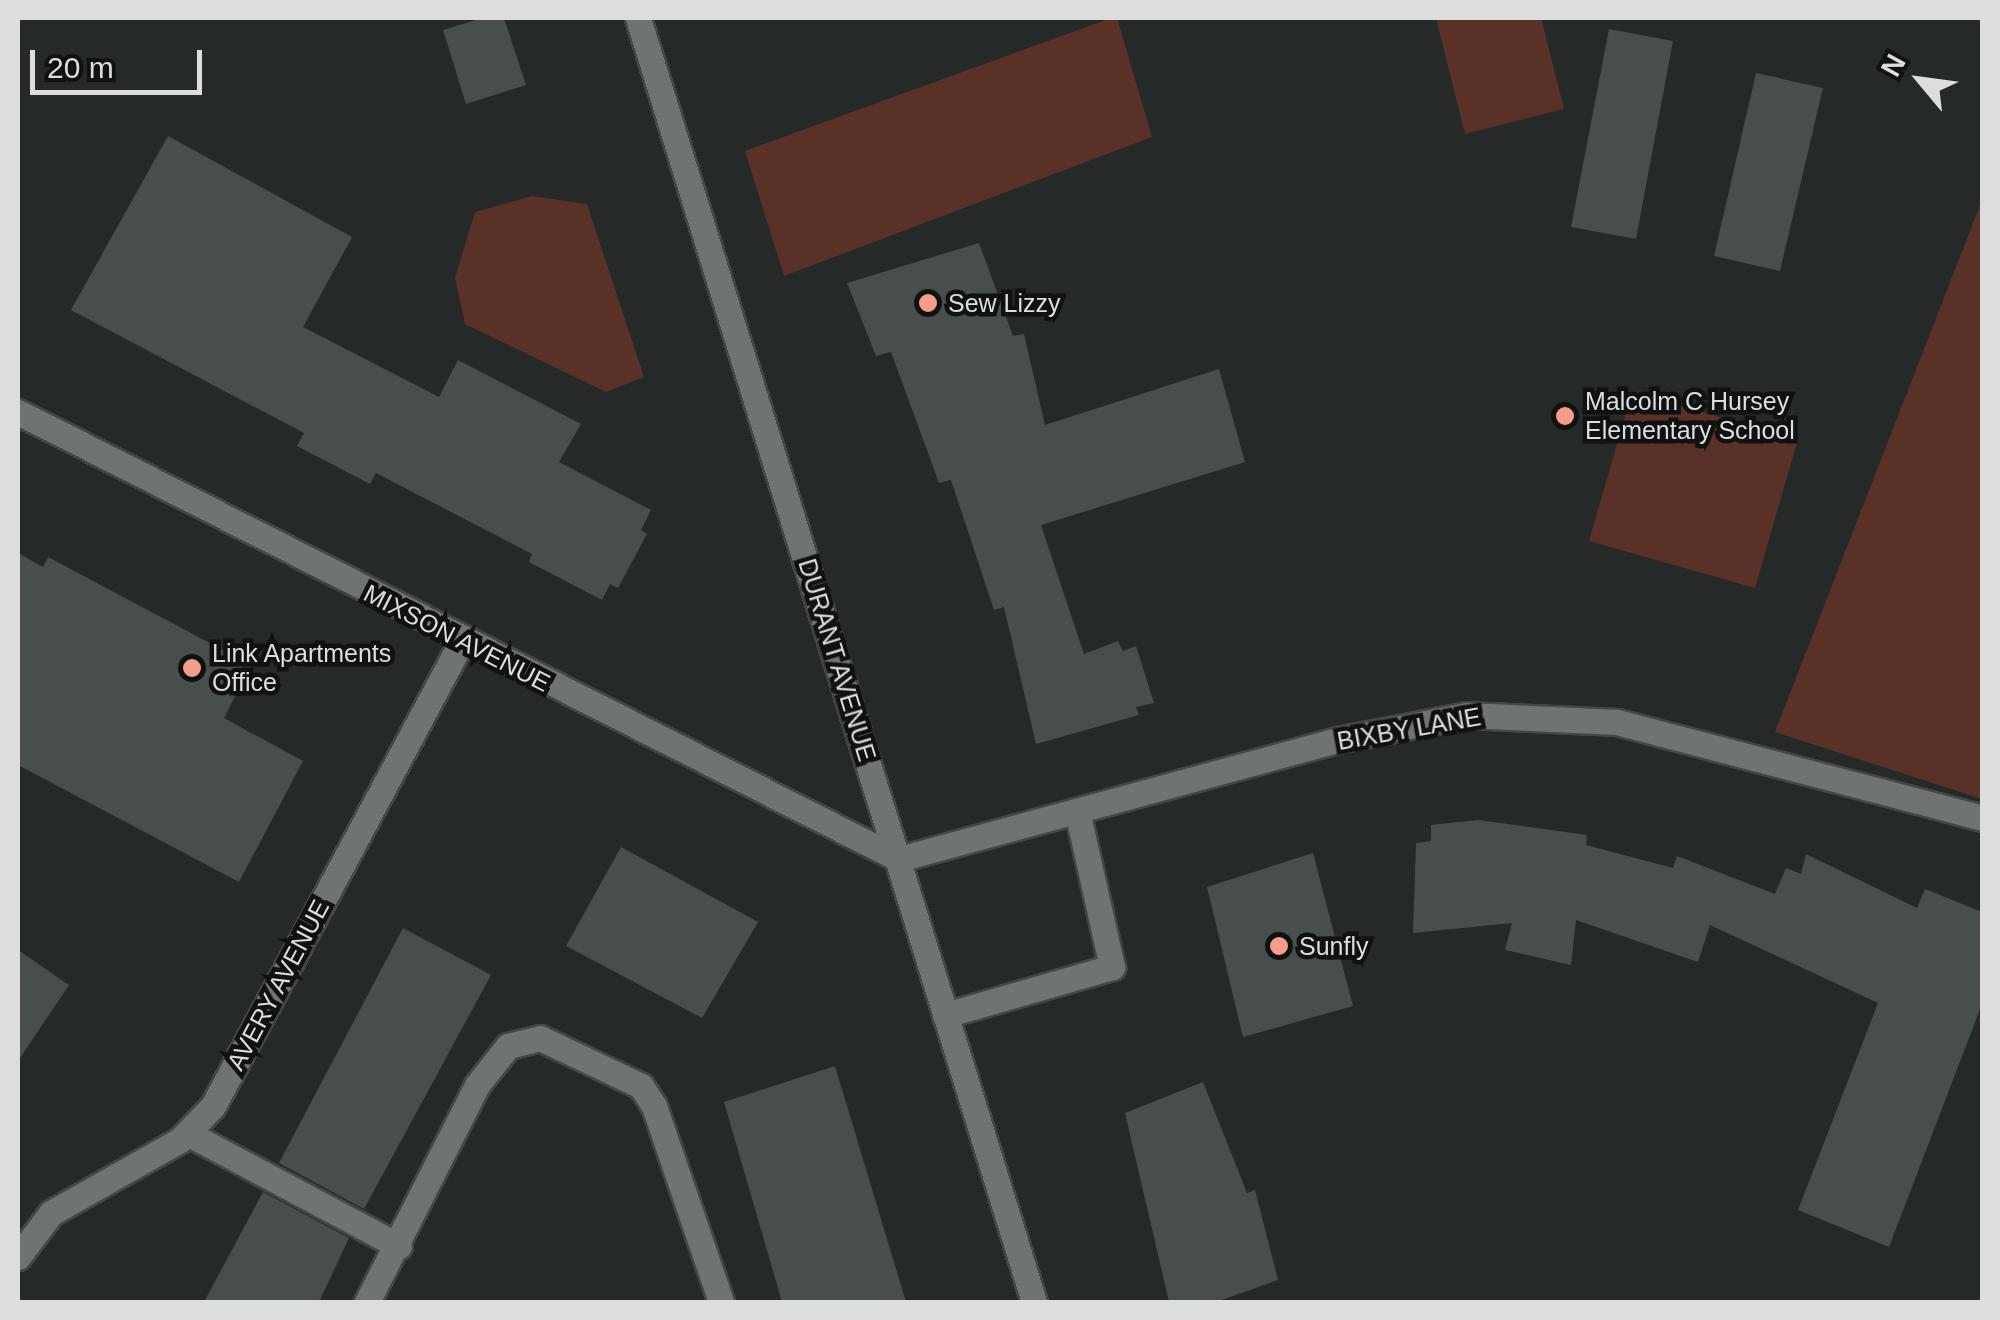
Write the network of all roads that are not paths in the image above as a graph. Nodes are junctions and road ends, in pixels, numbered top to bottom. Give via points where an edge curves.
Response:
1 (638, 18) edge
2 (18, 412) edge
3 (462, 642) junction
4 (1077, 811) junction
5 (1982, 818) edge
6 (899, 860) junction
7 (946, 1015) junction
8 (189, 1134) junction
9 (399, 1246) junction
10 (18, 1257) edge
11 (367, 1302) edge
12 (721, 1302) edge
13 (1034, 1302) edge

1 - 6 street, DURANT AVENUE
2 - 3 street, MIXSON AVENUE
3 - 6 street, MIXSON AVENUE
3 - 8 street, AVERY AVENUE via 214,1106
4 - 5 street, BIXBY LANE via 1406,725 1555,714 1617,722
4 - 6 street, BIXBY LANE
4 - 7 street via 1112,967
6 - 7 street, DURANT AVENUE
7 - 13 street, DURANT AVENUE
8 - 9 street
8 - 10 street, AVERY AVENUE via 51,1212
9 - 11 street
9 - 12 street via 478,1085 508,1046 540,1038 640,1086 654,1106

